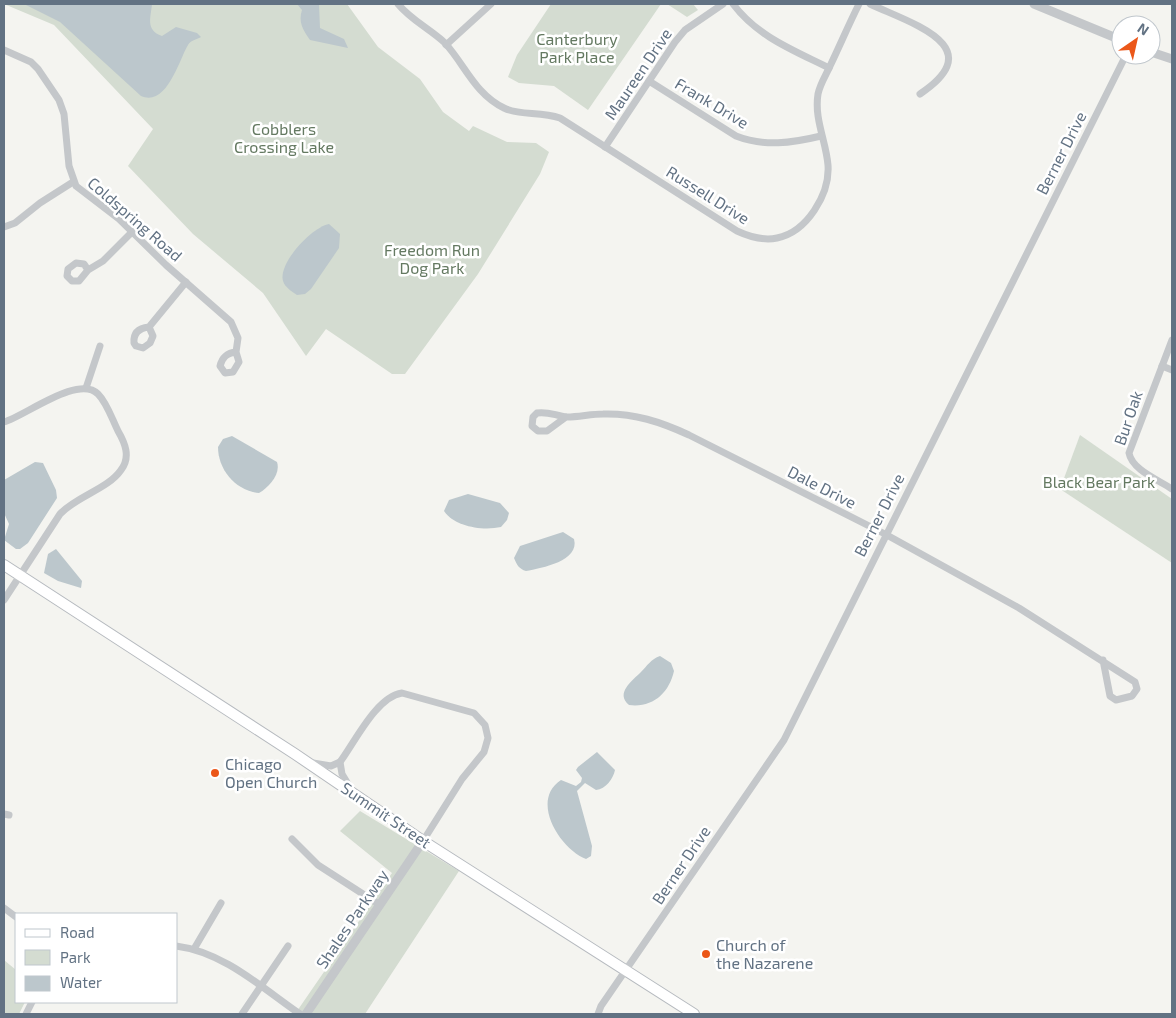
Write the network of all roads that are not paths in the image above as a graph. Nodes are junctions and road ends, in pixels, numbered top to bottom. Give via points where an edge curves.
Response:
1 (398, 4) edge
2 (491, 4) edge
3 (723, 4) edge
4 (733, 4) edge
5 (859, 4) edge
6 (870, 4) edge
7 (1034, 4) edge
8 (1111, 36) edge
9 (446, 45) junction
10 (4, 50) edge
11 (1121, 65) edge
12 (829, 68) junction
13 (649, 80) junction
14 (920, 94) dead end
15 (821, 136) junction
16 (605, 147) junction
17 (73, 182) junction
18 (4, 228) edge
19 (132, 232) junction
20 (88, 270) dead end
21 (186, 282) junction
22 (149, 327) dead end
23 (1172, 340) edge
24 (100, 346) dead end
25 (236, 352) dead end
26 (1162, 366) junction
27 (1172, 370) edge
28 (86, 388) junction
29 (566, 417) dead end
30 (4, 422) edge
31 (1172, 489) edge
32 (885, 534) junction
33 (4, 565) edge
34 (21, 576) junction
35 (4, 600) edge
36 (1103, 660) junction
37 (295, 754) junction
38 (340, 762) junction
39 (358, 796) junction
40 (292, 839) dead end
41 (423, 841) junction
42 (221, 902) dead end
43 (380, 905) junction
44 (4, 908) edge
45 (15, 916) edge
46 (178, 946) edge
47 (288, 946) dead end
48 (194, 949) junction
49 (626, 969) junction
50 (261, 987) junction
51 (242, 1014) edge
52 (300, 1014) edge
53 (306, 1014) edge
54 (598, 1014) edge
55 (694, 1014) edge

1 - 9 street, Russell Drive
2 - 9 street
3 - 13 street, Maureen Drive via 685,30
4 - 12 street via 761,33
5 - 12 street, Russell Drive
6 - 14 street via 933,33 944,42 948,54 946,68 934,84
7 - 8 street
9 - 16 street, Russell Drive via 476,86 495,103 516,112 543,113 560,118
10 - 17 street, Coldspring Road via 31,62 59,100 64,114
11 - 32 street, Berner Drive
12 - 15 street, Russell Drive via 818,92
13 - 15 street, Frank Drive via 736,136 751,142 768,144
13 - 16 street, Maureen Drive
15 - 16 street, Russell Drive via 828,182 819,202 795,230 784,237 765,240 737,231
17 - 18 street
17 - 19 street, Coldspring Road
19 - 20 street via 103,261
19 - 21 street, Coldspring Road
21 - 22 street
21 - 25 street, Coldspring Road via 231,322 238,338
23 - 26 street, Bur Oak
24 - 28 street
26 - 27 street
26 - 31 street, Bur Oak via 1129,453 1130,460 1137,466
28 - 30 street via 63,393
28 - 34 street via 98,393 124,441 127,457 116,476 76,500 60,514
29 - 32 street, Dale Drive via 634,416 665,424
32 - 36 street, Dale Drive via 1019,608
32 - 49 street, Berner Drive via 784,740
33 - 34 main road, Summit Street
34 - 35 street
34 - 37 main road, Summit Street
36 - 36 street, Dale Drive via 1136,682 1137,689 1132,696 1116,700 1110,696
37 - 38 street via 321,765 331,766
37 - 39 main road, Summit Street
38 - 39 street via 346,784
38 - 41 street via 381,703 393,694 402,693 474,713 486,730 488,738 484,752 462,779
39 - 41 main road, Summit Street
40 - 43 street via 318,865
41 - 43 street, Shales Parkway
41 - 49 main road, Summit Street
42 - 48 street
43 - 53 street, Shales Parkway
44 - 45 street
46 - 48 street
47 - 50 street
48 - 50 street via 214,957
49 - 54 street, Berner Drive
49 - 55 main road, Summit Street
50 - 51 street
50 - 52 street

